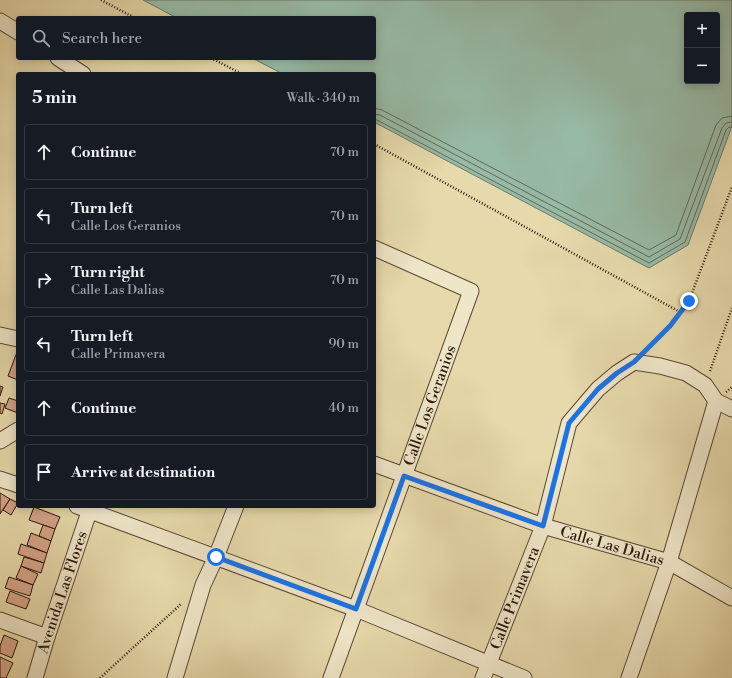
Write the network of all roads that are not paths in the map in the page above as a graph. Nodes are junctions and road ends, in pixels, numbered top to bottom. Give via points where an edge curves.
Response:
1 (0, 21) edge
2 (16, 31) edge
3 (61, 60) edge
4 (80, 72) edge
5 (376, 249) edge
6 (0, 335) edge
7 (16, 339) edge
8 (716, 401) junction
9 (732, 409) edge
10 (16, 431) edge
11 (0, 441) edge
12 (376, 465) edge
13 (404, 476) junction
14 (0, 479) edge
15 (16, 483) edge
16 (86, 508) edge
17 (235, 508) edge
18 (543, 526) junction
19 (216, 557) junction
20 (669, 562) junction
21 (732, 598) edge
22 (356, 609) junction
23 (0, 620) edge
24 (47, 637) junction
25 (488, 664) junction
26 (35, 678) edge
27 (175, 678) edge
28 (331, 678) edge
29 (483, 678) edge
30 (524, 678) edge
31 (629, 678) edge

1 - 2 street
3 - 4 street
5 - 13 street, Calle Los Geranios via 472,291
6 - 7 street
8 - 9 street
8 - 18 street, Calle Primavera via 705,385 686,373 634,362 617,373 598,389 569,423
8 - 20 street
10 - 11 street
12 - 13 street, Calle Las Dalias
13 - 18 street, Calle Las Dalias
13 - 22 street, Calle Los Geranios
14 - 15 street
16 - 19 street
16 - 24 street, Avenida Las Flores
17 - 19 street
18 - 20 street, Calle Las Dalias
18 - 25 street, Calle Primavera
19 - 22 street
19 - 27 street via 203,585
20 - 21 street, Calle Las Dalias
20 - 31 street
22 - 25 street
22 - 28 street, Calle Los Geranios
23 - 24 street
24 - 26 street, Avenida Las Flores
25 - 29 street, Calle Primavera
25 - 30 street

